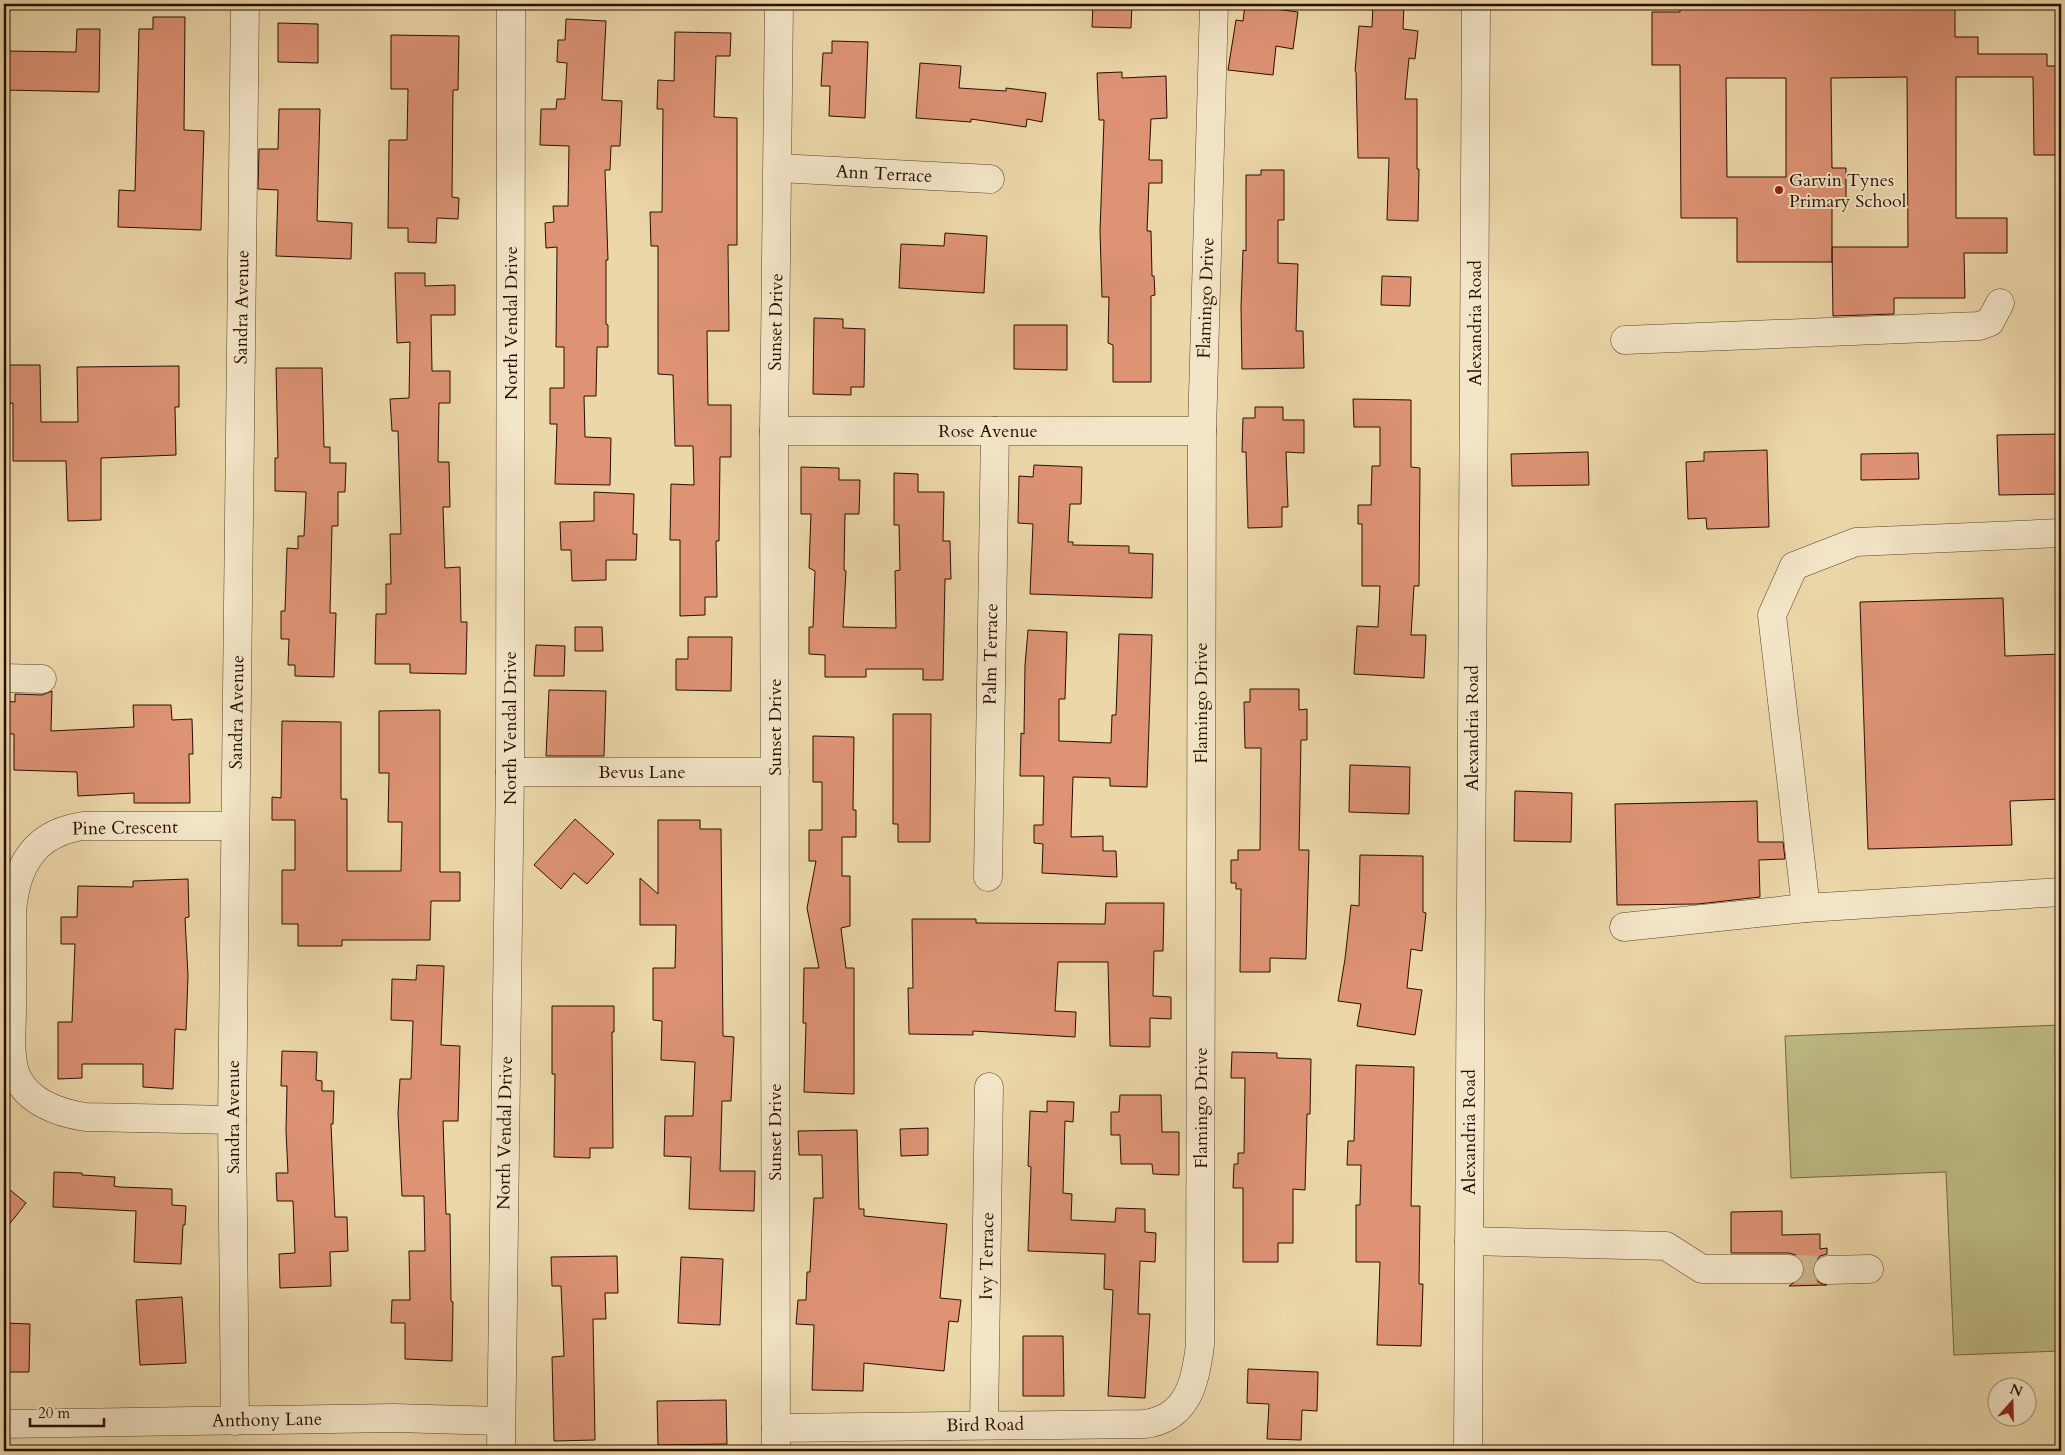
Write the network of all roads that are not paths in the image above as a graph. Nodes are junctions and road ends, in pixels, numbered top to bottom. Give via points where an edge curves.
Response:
1 (245, 4) edge
2 (511, 4) edge
3 (779, 4) edge
4 (1214, 4) edge
5 (1476, 4) edge
6 (778, 168) junction
7 (990, 179) dead end
8 (2000, 303) dead end
9 (1625, 340) dead end
10 (774, 431) junction
11 (995, 431) junction
12 (1202, 431) junction
13 (2061, 533) edge
14 (4, 678) edge
15 (42, 679) dead end
16 (510, 772) junction
17 (775, 772) junction
18 (235, 826) junction
19 (988, 877) dead end
20 (2061, 892) edge
21 (1806, 908) junction
22 (1624, 927) dead end
23 (989, 1087) dead end
24 (232, 1120) junction
25 (1469, 1241) junction
26 (1789, 1269) tunnel mouth
27 (1869, 1269) dead end
28 (1828, 1270) tunnel mouth
29 (1186, 1399) joint
30 (235, 1421) junction
31 (501, 1421) junction
32 (4, 1424) edge
33 (984, 1425) junction
34 (776, 1440) edge
35 (502, 1451) edge
36 (1468, 1451) edge

1 - 18 street, Sandra Avenue
2 - 16 street, North Vendal Drive
3 - 6 street, Sunset Drive
4 - 12 street, Flamingo Drive
5 - 25 street, Alexandria Road
6 - 7 street, Ann Terrace
6 - 10 street, Sunset Drive
8 - 9 street via 1990,322 1979,326
10 - 11 street, Rose Avenue
10 - 17 street, Sunset Drive
11 - 12 street, Rose Avenue
11 - 19 street, Palm Terrace
12 - 29 street, Flamingo Drive via 1200,1344 1195,1377
13 - 21 street via 1856,542 1794,566 1772,615
14 - 15 street
16 - 17 street, Bevus Lane
16 - 31 street, North Vendal Drive
17 - 34 street, Sunset Drive
18 - 24 street, Sandra Avenue
18 - 24 street, Pine Crescent via 83,826 55,833 30,856 20,872 12,911 12,1049 16,1075 37,1099 59,1111 85,1117
20 - 21 street
21 - 22 street
23 - 33 street, Ivy Terrace
24 - 30 street, Sandra Avenue
25 - 26 street via 1666,1246 1702,1269
25 - 36 street, Alexandria Road
27 - 28 street
29 - 33 street, Bird Road via 1170,1416 1150,1424
30 - 31 street, Anthony Lane via 394,1418
30 - 32 street, Anthony Lane
31 - 35 street, North Vendal Drive
33 - 34 street, Bird Road

